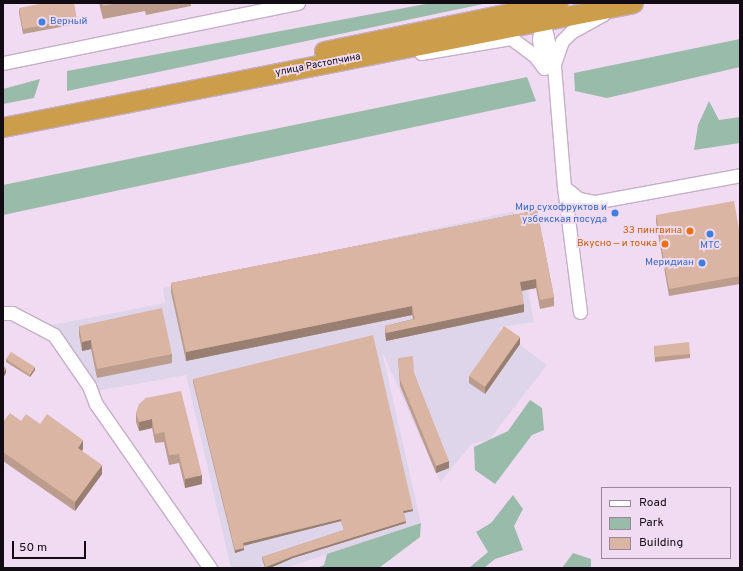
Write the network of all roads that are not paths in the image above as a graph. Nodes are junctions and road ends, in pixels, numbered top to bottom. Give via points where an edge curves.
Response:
1 (298, 3) edge
2 (558, 3) edge
3 (565, 3) edge
4 (628, 4) edge
5 (511, 23) junction
6 (541, 23) junction
7 (3, 63) edge
8 (549, 67) junction
9 (3, 116) edge
10 (3, 127) edge
11 (740, 175) edge
12 (564, 187) junction
13 (595, 202) junction
14 (567, 212) junction
15 (580, 312) dead end
16 (3, 313) edge
17 (210, 568) edge

1 - 7 street
2 - 5 highway, улица Растопчина
3 - 6 street
4 - 6 highway, улица Растопчина
4 - 8 street via 571,32 562,41
5 - 6 highway, улица Растопчина
5 - 8 street via 535,56
5 - 9 highway, улица Растопчина
5 - 10 highway, улица Растопчина via 383,52
6 - 8 street via 548,37
8 - 12 street
11 - 13 street
12 - 13 street via 579,199
12 - 14 street
13 - 14 street via 575,207
14 - 15 street
16 - 17 street via 12,313 54,335 89,386 96,404

